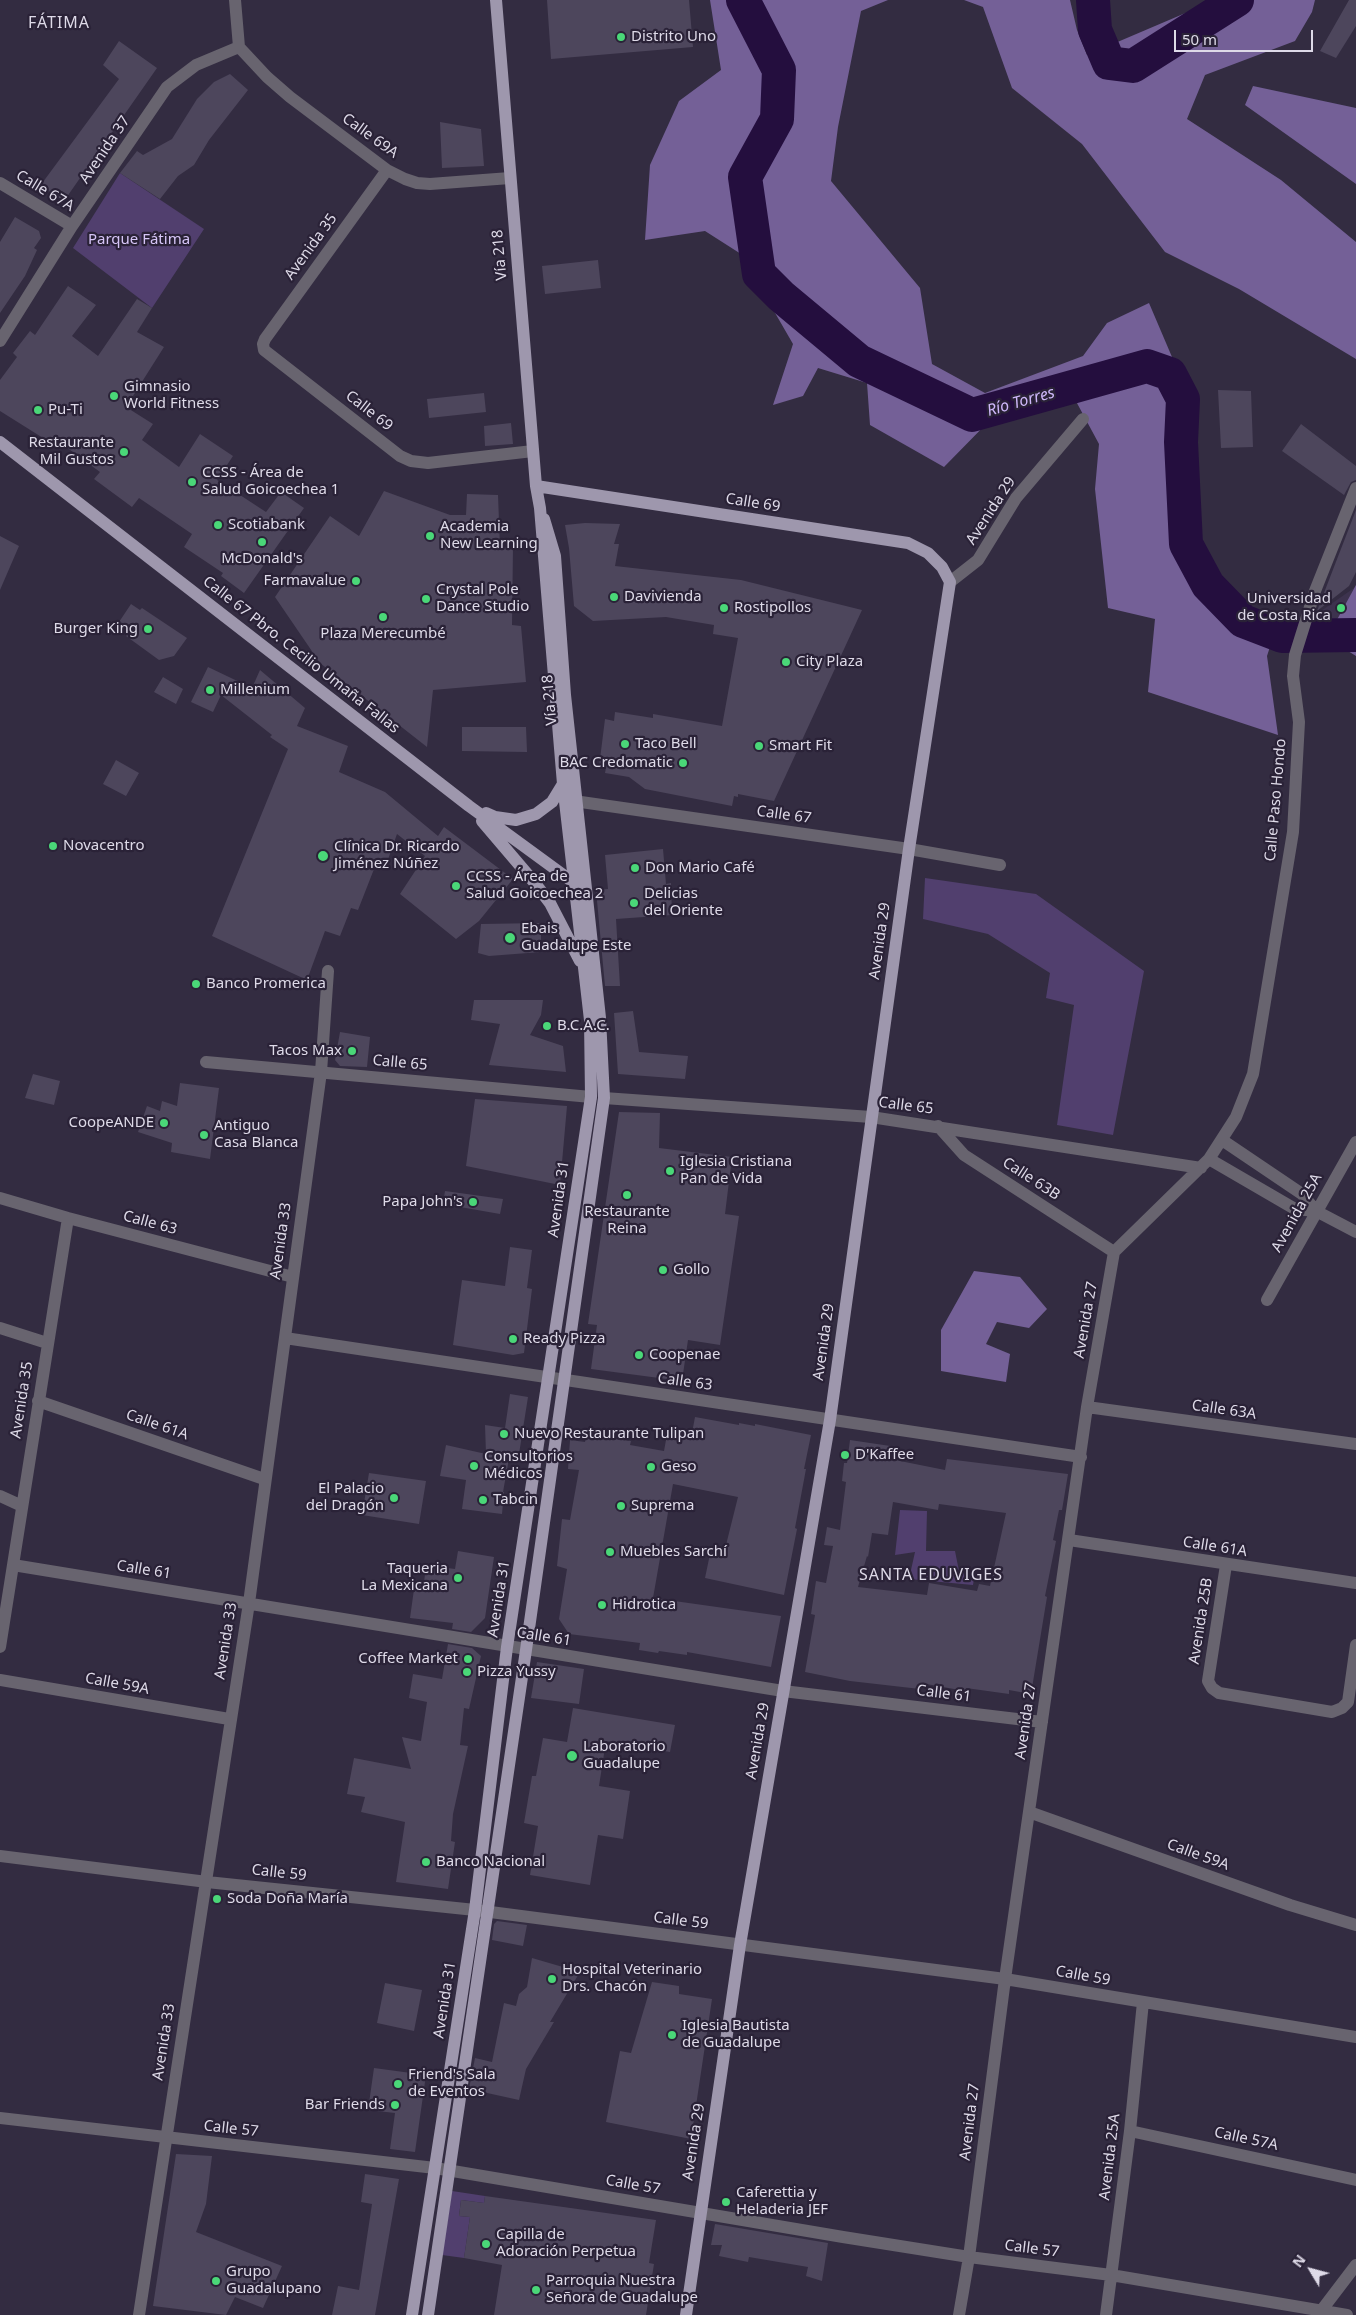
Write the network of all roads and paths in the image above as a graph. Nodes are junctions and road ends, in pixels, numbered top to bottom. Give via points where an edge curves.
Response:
1 (235, 0) edge
2 (496, 0) edge
3 (239, 47) junction
4 (387, 170) junction
5 (510, 178) junction
6 (0, 183) edge
7 (72, 226) junction
8 (0, 341) edge
9 (263, 344) joint
10 (1084, 419) dead end
11 (0, 442) edge
12 (533, 451) junction
13 (536, 486) junction
14 (1356, 488) edge
15 (540, 508) junction
16 (950, 582) junction
17 (563, 784) junction
18 (570, 801) junction
19 (469, 806) junction
20 (909, 849) junction
21 (1000, 865) dead end
22 (578, 887) junction
23 (584, 970) junction
24 (328, 971) dead end
25 (206, 1062) dead end
26 (320, 1072) junction
27 (597, 1098) junction
28 (871, 1117) junction
29 (938, 1126) junction
30 (1222, 1140) junction
31 (1356, 1142) edge
32 (1205, 1163) junction
33 (0, 1198) edge
34 (1316, 1211) junction
35 (68, 1218) junction
36 (1356, 1232) edge
37 (1114, 1252) junction
38 (293, 1277) junction
39 (1267, 1300) dead end
40 (0, 1328) edge
41 (285, 1338) junction
42 (47, 1343) junction
43 (550, 1378) junction
44 (564, 1381) junction
45 (38, 1401) junction
46 (1087, 1407) junction
47 (830, 1420) junction
48 (1356, 1444) edge
49 (1081, 1457) junction
50 (264, 1479) junction
51 (0, 1496) edge
52 (22, 1506) junction
53 (1069, 1540) junction
54 (13, 1565) junction
55 (1226, 1565) junction
56 (1356, 1584) edge
57 (249, 1603) junction
58 (1356, 1645) edge
59 (0, 1646) edge
60 (507, 1647) junction
61 (526, 1650) junction
62 (0, 1680) edge
63 (784, 1691) junction
64 (229, 1719) junction
65 (1042, 1722) junction
66 (1029, 1812) junction
67 (0, 1856) edge
68 (207, 1882) junction
69 (481, 1911) junction
70 (1356, 1925) edge
71 (740, 1945) junction
72 (1005, 1979) junction
73 (1143, 2002) junction
74 (1356, 2037) edge
75 (0, 2118) edge
76 (1130, 2131) junction
77 (165, 2138) junction
78 (436, 2168) junction
79 (449, 2170) junction
80 (1356, 2180) edge
81 (700, 2213) junction
82 (969, 2257) junction
83 (1356, 2265) edge
84 (1111, 2275) junction
85 (1320, 2313) edge
86 (139, 2315) edge
87 (412, 2315) edge
88 (428, 2315) edge
89 (686, 2315) edge
90 (959, 2315) edge
91 (1106, 2315) edge
92 (1347, 2315) edge

1 - 3 street
2 - 5 main road, Vía 218
3 - 4 street, Calle 69A via 290,97
3 - 7 street, Avenida 37 via 196,65 167,87
4 - 5 street, Calle 69A via 417,183 430,184
4 - 9 street, Avenida 35
5 - 12 main road, Vía 218
6 - 7 street, Calle 67A
7 - 8 street, Avenida 37
9 - 12 street, Calle 69 via 264,350 400,456 411,461
10 - 16 street, Avenida 29 via 1016,498 978,560
11 - 19 main road, Calle 67 Pbro. Cecilio Umaña Fallas
12 - 13 main road, Vía 218
13 - 15 main road, Vía 218
13 - 16 main road, Calle 69 via 908,543 928,553 942,567
14 - 30 street, Calle Paso Hondo via 1315,591 1295,655 1293,676 1298,722 1293,832 1253,1074 1236,1117
15 - 17 main road, Vía 218
15 - 18 main road, Vía 218 via 555,556
16 - 20 main road, Avenida 29
17 - 18 main road, Vía 218
17 - 19 main road via 552,802 536,814 516,820 496,817
18 - 20 street, Calle 67
18 - 22 main road, Vía 218
19 - 22 main road, Calle 67 Pbro. Cecilio Umaña Fallas
19 - 23 main road via 550,903
20 - 21 street, Calle 67
20 - 28 main road, Avenida 29
22 - 23 main road, Avenida 31
22 - 27 main road, Avenida 31 via 600,1018
23 - 27 main road, Avenida 31
24 - 26 street, Avenida 33
25 - 26 street, Calle 65
26 - 27 street, Calle 65
26 - 38 street, Avenida 33
27 - 28 street, Calle 65
27 - 43 main road, Avenida 31
27 - 44 main road, Avenida 31
28 - 29 street, Calle 65
28 - 47 main road, Avenida 29
29 - 32 street, Calle 65
29 - 37 street, Calle 63B via 964,1155
30 - 32 street, Calle Paso Hondo
30 - 34 street, Calle 65 via 1302,1194
31 - 34 street, Avenida 25A
32 - 34 street, Calle 65 via 1295,1209
32 - 37 street
33 - 35 street, Calle 63
34 - 36 street, Calle 65
34 - 39 street, Avenida 25A
35 - 38 street, Calle 63
35 - 42 street, Avenida 35
37 - 46 street, Avenida 27
38 - 41 street, Avenida 33
40 - 42 street
41 - 43 street, Calle 63
41 - 50 street, Avenida 33
42 - 45 street, Avenida 35
43 - 44 street, Calle 63
43 - 60 main road, Avenida 31
44 - 47 street, Calle 63
44 - 61 main road, Avenida 31
45 - 50 street, Calle 61A
45 - 52 street, Avenida 35
46 - 48 street, Calle 63A
46 - 49 street, Avenida 27
47 - 49 street, Calle 63
47 - 63 main road, Avenida 29
49 - 53 street, Avenida 27
50 - 57 street, Avenida 33
51 - 52 street
52 - 54 street, Avenida 35
53 - 55 street, Calle 61A
53 - 65 street, Avenida 27
54 - 57 street, Calle 61
54 - 59 street, Avenida 35
55 - 56 street, Calle 61A
55 - 58 street, Avenida 25B via 1208,1681 1219,1693 1332,1712 1348,1702
57 - 60 street, Calle 61
57 - 64 street, Avenida 33
60 - 61 street, Calle 61
60 - 69 main road, Avenida 31
61 - 63 street, Calle 61
61 - 69 main road, Avenida 31
62 - 64 street, Calle 59A
63 - 65 street, Calle 61
63 - 71 main road, Avenida 29
64 - 68 street, Avenida 33
65 - 66 street, Avenida 27
66 - 70 street, Calle 59A via 1290,1905
66 - 72 street, Avenida 27
67 - 68 street, Calle 59
68 - 69 street, Calle 59
68 - 77 street, Avenida 33
69 - 71 street, Calle 59
69 - 78 main road, Avenida 31
69 - 79 main road, Avenida 31
71 - 72 street, Calle 59
71 - 81 main road, Avenida 29
72 - 73 street, Calle 59
72 - 82 street, Avenida 27
73 - 74 street, Calle 59
73 - 76 street, Avenida 25A
75 - 77 street, Calle 57
76 - 80 street, Calle 57A
76 - 84 street, Avenida 25A
77 - 78 street, Calle 57
77 - 86 street, Avenida 33
78 - 79 street, Calle 57
78 - 87 main road, Avenida 31
79 - 81 street, Calle 57
79 - 88 main road, Avenida 31
81 - 82 street, Calle 57
81 - 89 main road, Avenida 29
82 - 84 street, Calle 57
82 - 90 street, Avenida 27
83 - 85 street
84 - 85 street, Calle 57
84 - 91 street, Avenida 25A
85 - 92 street, Calle 57

